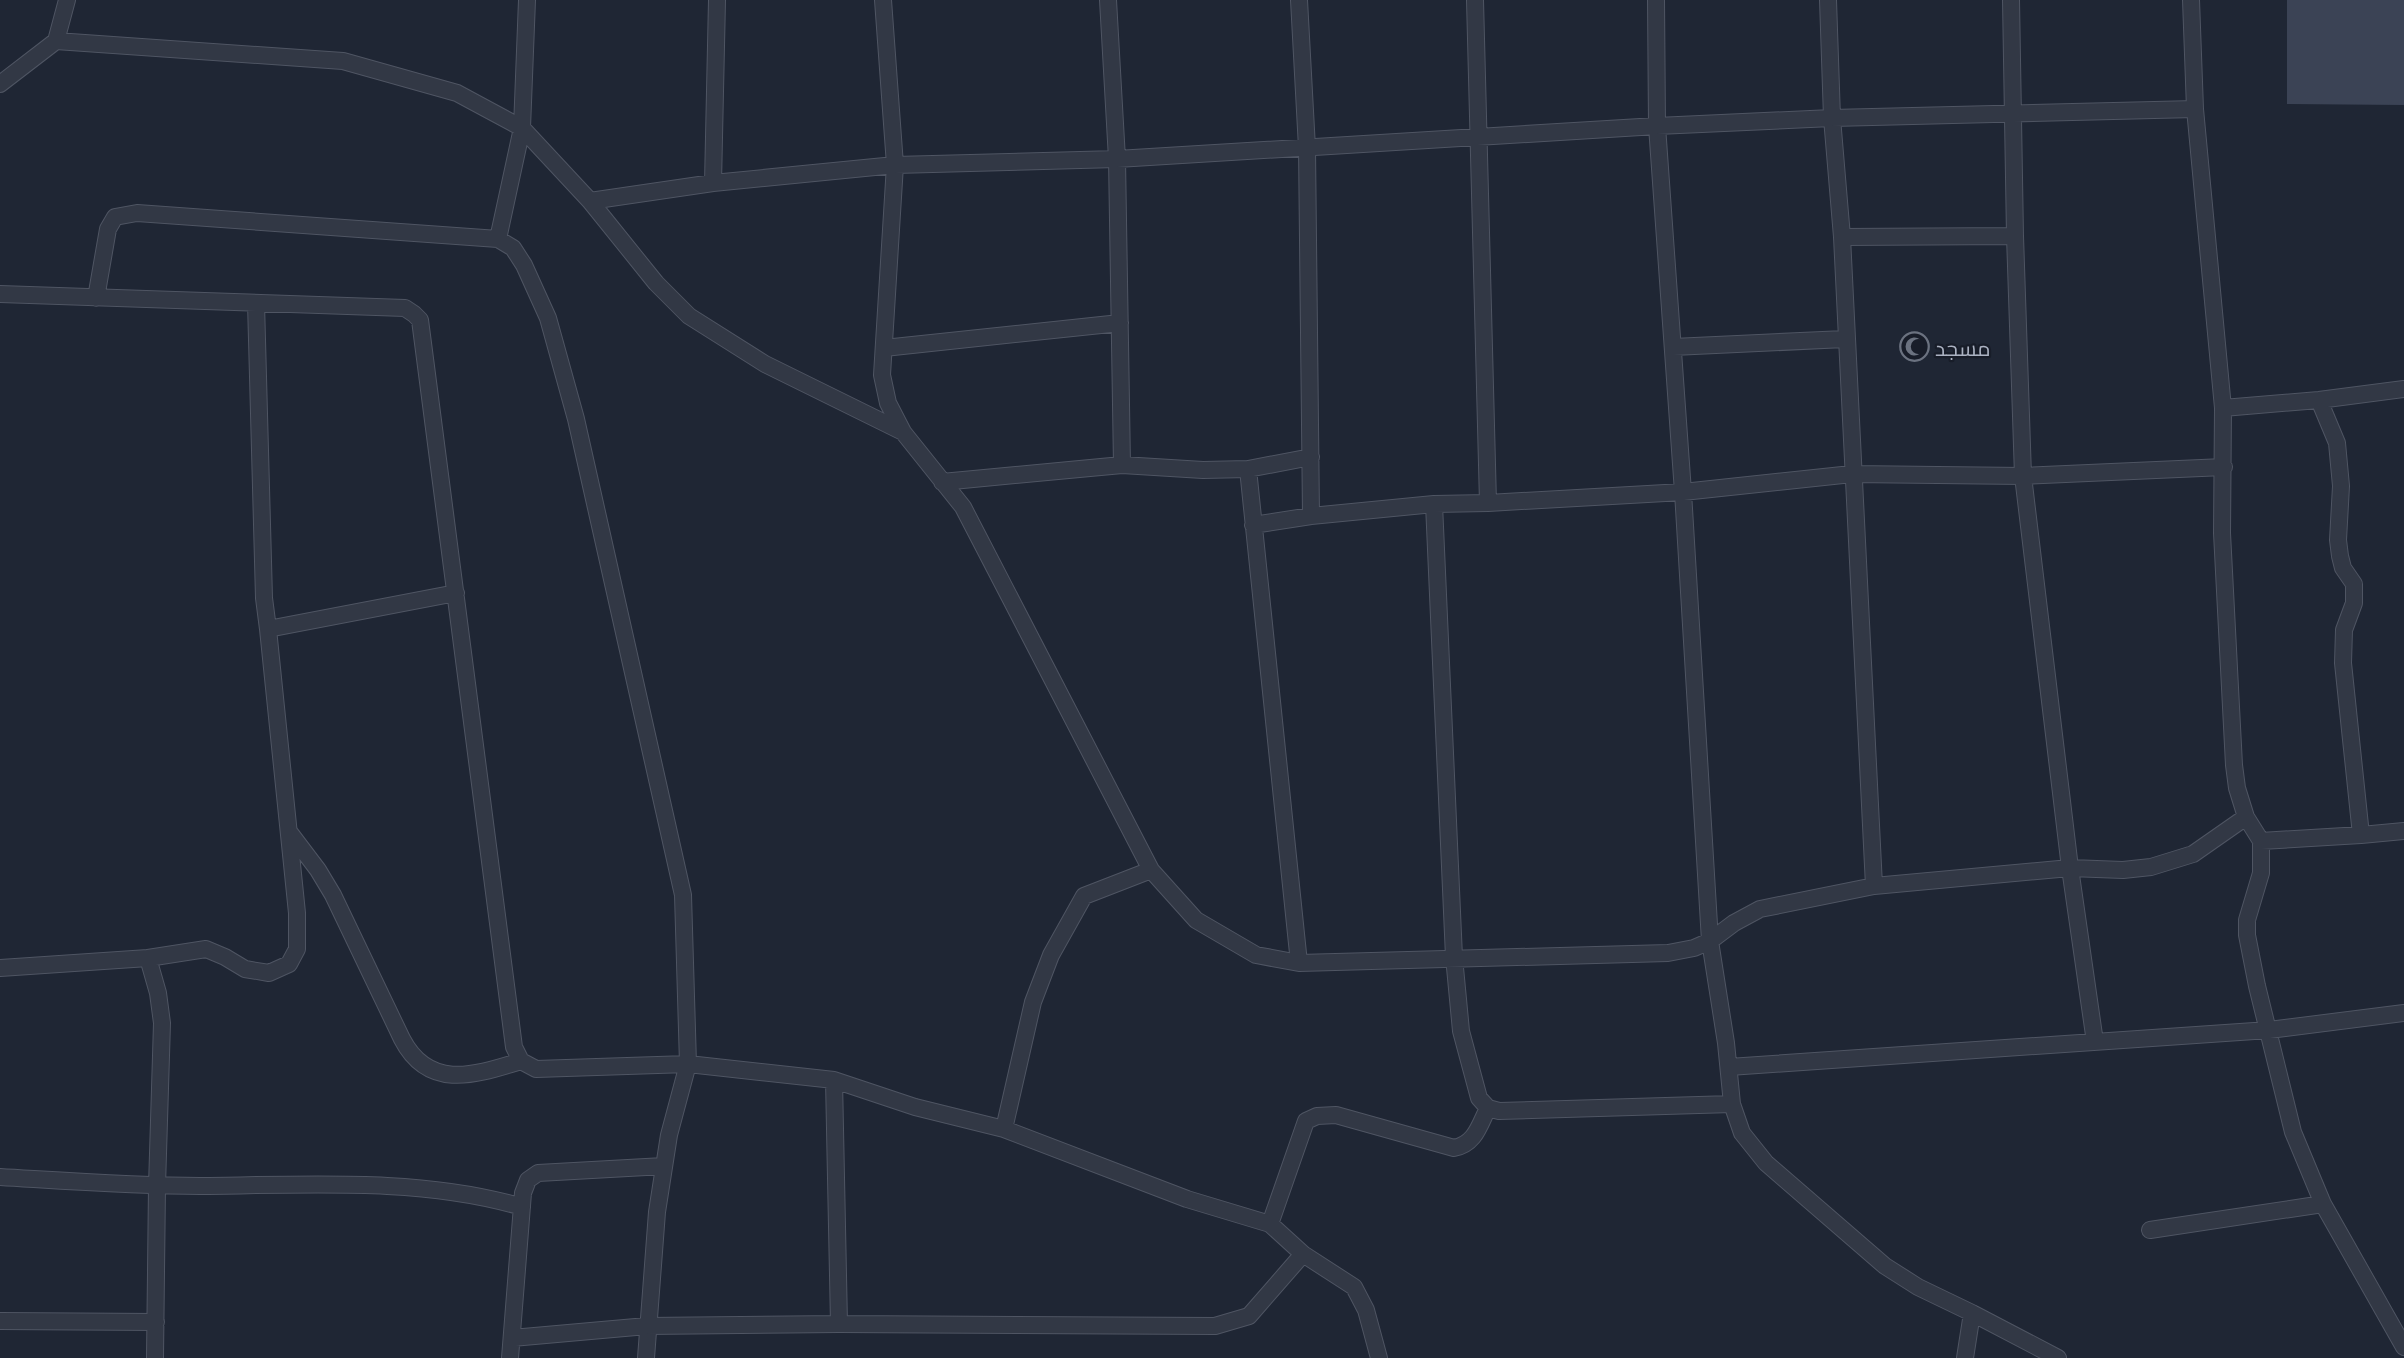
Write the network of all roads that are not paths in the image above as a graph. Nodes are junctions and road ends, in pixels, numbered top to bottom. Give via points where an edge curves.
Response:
1 (67, 0) edge
2 (528, 0) edge
3 (717, 0) edge
4 (882, 0) edge
5 (1108, 0) edge
6 (1299, 0) edge
7 (1475, 0) edge
8 (1656, 0) edge
9 (1828, 0) edge
10 (2011, 0) edge
11 (2191, 0) edge
12 (56, 40) junction
13 (0, 84) edge
14 (2195, 109) junction
15 (2013, 113) junction
16 (1832, 118) junction
17 (1657, 126) junction
18 (522, 128) junction
19 (1479, 137) junction
20 (1307, 148) junction
21 (1117, 159) junction
22 (895, 165) junction
23 (713, 183) junction
24 (590, 201) junction
25 (2015, 236) junction
26 (1842, 237) junction
27 (498, 239) junction
28 (0, 294) edge
29 (96, 298) junction
30 (256, 303) junction
31 (1120, 323) junction
32 (1845, 339) junction
33 (1673, 346) junction
34 (884, 348) junction
35 (2404, 389) edge
36 (2319, 400) junction
37 (2223, 408) junction
38 (903, 432) junction
39 (1311, 457) junction
40 (1122, 465) junction
41 (2224, 467) junction
42 (1248, 469) junction
43 (1852, 474) junction
44 (2023, 476) junction
45 (942, 482) junction
46 (1683, 492) junction
47 (1488, 503) junction
48 (1434, 504) junction
49 (1311, 516) junction
50 (1253, 525) junction
51 (456, 593) junction
52 (268, 630) junction
53 (2246, 817) junction
54 (2404, 831) edge
55 (289, 832) junction
56 (2361, 835) junction
57 (2261, 841) junction
58 (2070, 868) junction
59 (1151, 870) junction
60 (1874, 886) junction
61 (1710, 941) junction
62 (1454, 957) junction
63 (148, 958) junction
64 (1299, 963) junction
65 (0, 968) edge
66 (2404, 1013) edge
67 (2268, 1030) junction
68 (2095, 1042) junction
69 (520, 1061) junction
70 (688, 1064) junction
71 (1729, 1067) junction
72 (834, 1080) junction
73 (1732, 1104) junction
74 (1488, 1108) junction
75 (1004, 1129) junction
76 (664, 1166) junction
77 (0, 1177) edge
78 (157, 1186) junction
79 (2323, 1204) junction
80 (522, 1207) junction
81 (1270, 1224) junction
82 (2150, 1230) dead end
83 (1303, 1254) junction
84 (1972, 1313) junction
85 (0, 1321) edge
86 (156, 1322) junction
87 (839, 1324) junction
88 (647, 1326) junction
89 (512, 1338) junction
90 (2404, 1347) edge
91 (155, 1358) edge
92 (510, 1358) edge
93 (646, 1358) edge
94 (1379, 1358) edge
95 (1965, 1358) edge
96 (2058, 1358) edge

1 - 12 street
2 - 18 street
3 - 23 street
4 - 22 street
5 - 21 street
6 - 20 street
7 - 19 street
8 - 17 street
9 - 16 street
10 - 15 street
11 - 14 street
12 - 13 street
12 - 18 street via 343,61 457,93
14 - 15 street
14 - 37 street
15 - 16 street
15 - 25 street
16 - 17 street
16 - 26 street
17 - 19 street
17 - 33 street
18 - 24 street
18 - 27 street
19 - 20 street
19 - 47 street
20 - 21 street
20 - 39 street
21 - 22 street
21 - 31 street
22 - 23 street
22 - 34 street
23 - 24 street
24 - 38 street via 656,283 689,315 765,364
25 - 26 street
25 - 44 street
26 - 32 street
27 - 29 street via 137,213 115,217 108,228
27 - 70 street via 513,248 524,265 548,318 576,419 683,895
28 - 29 street
29 - 30 street
30 - 51 street via 405,308 420,320
30 - 52 street
31 - 34 street
31 - 40 street
32 - 33 street
32 - 43 street
33 - 46 street
34 - 38 street via 882,375 888,403
35 - 36 street
36 - 37 street
36 - 56 street via 2337,443 2341,486 2338,540 2343,568 2354,584 2354,603 2344,630 2343,663
37 - 41 street
38 - 45 street
39 - 42 street
39 - 49 street
40 - 42 street
40 - 45 street
41 - 44 street
41 - 53 street via 2222,533 2234,765
42 - 50 street
43 - 44 street
43 - 46 street
43 - 60 street
44 - 58 street
45 - 59 street via 963,507
46 - 47 street
46 - 61 street
47 - 48 street
48 - 49 street
48 - 62 street
49 - 50 street
50 - 64 street
51 - 52 street
51 - 69 street via 513,1047
52 - 55 street
53 - 57 street
53 - 58 street via 2193,854 2176,860 2123,870
54 - 56 street
55 - 63 street via 297,949 289,964 269,973 245,969 206,949
55 - 69 street via 333,895 402,1039 416,1060 449,1075 466,1075
56 - 57 street
57 - 67 street via 2261,873 2246,927
58 - 60 street
58 - 68 street
59 - 64 street via 1196,920 1256,955
59 - 75 street via 1084,896 1051,955 1033,1002
60 - 61 street via 1760,909
61 - 62 street via 1668,953
61 - 71 street
62 - 64 street
62 - 74 street via 1461,1031 1479,1098
63 - 65 street
63 - 78 street via 162,1023
66 - 67 street
67 - 68 street
67 - 79 street via 2293,1132
68 - 71 street
69 - 70 street via 536,1069
70 - 72 street
70 - 76 street
71 - 73 street
72 - 75 street via 915,1107
72 - 87 street
73 - 74 street via 1499,1111
73 - 84 street via 1742,1133 1766,1163 1885,1266
74 - 81 street via 1473,1140 1454,1148 1336,1115 1305,1121
75 - 81 street via 1187,1199
76 - 80 street via 538,1173 528,1180
76 - 88 street
77 - 78 street
78 - 80 street via 348,1185 446,1191
78 - 86 street
79 - 82 street
79 - 90 street
80 - 89 street
81 - 83 street
83 - 87 street via 1249,1316 1215,1326
83 - 94 street via 1354,1287 1366,1310
84 - 95 street
84 - 96 street
85 - 86 street
86 - 91 street
87 - 88 street
88 - 89 street
88 - 93 street
89 - 92 street

